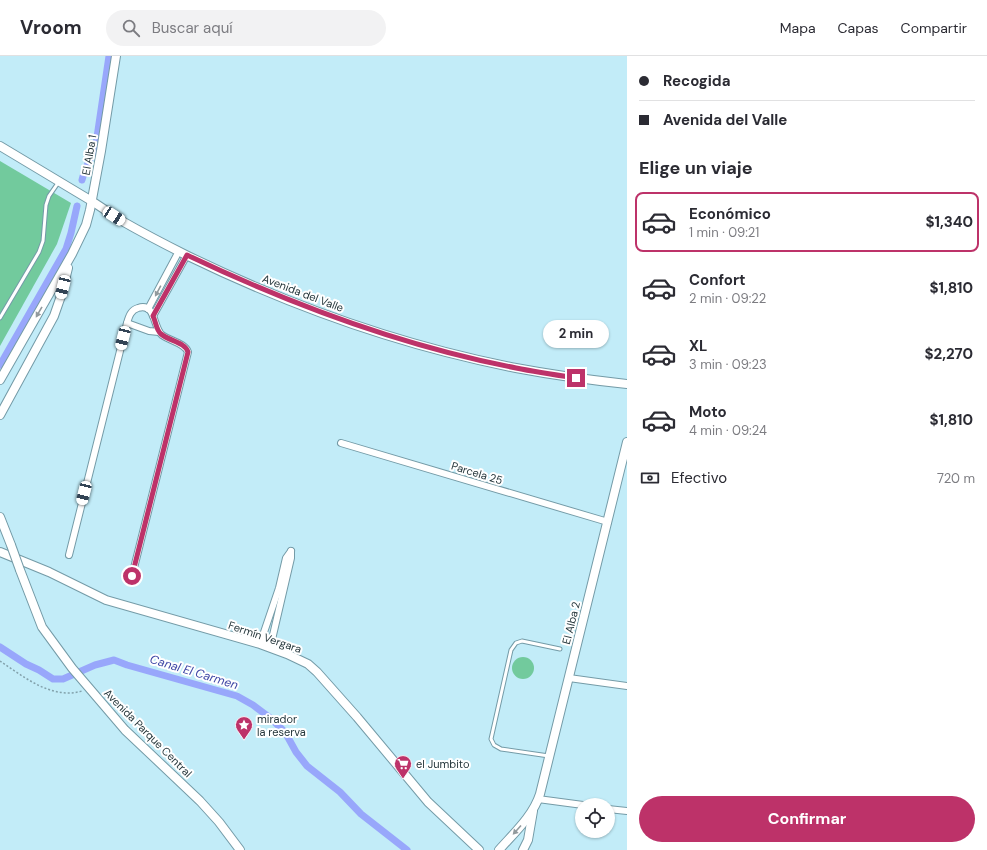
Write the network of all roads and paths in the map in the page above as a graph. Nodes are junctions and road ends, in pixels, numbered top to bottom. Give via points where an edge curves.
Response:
1 (116, 56) edge
2 (0, 146) edge
3 (59, 182) junction
4 (92, 201) junction
5 (179, 251) junction
6 (72, 254) junction
7 (187, 255) junction
8 (148, 309) junction
9 (2, 310) edge
10 (153, 316) junction
11 (0, 318) edge
12 (127, 323) junction
13 (159, 332) junction
14 (0, 380) edge
15 (627, 384) edge
16 (0, 415) edge
17 (627, 442) edge
18 (341, 443) dead end
19 (0, 517) edge
20 (608, 522) junction
21 (0, 552) edge
22 (69, 555) dead end
23 (129, 580) dead end
24 (260, 644) junction
25 (270, 648) junction
26 (560, 649) dead end
27 (0, 661) edge
28 (569, 678) junction
29 (627, 686) edge
30 (88, 688) junction
31 (549, 756) junction
32 (538, 799) junction
33 (575, 804) edge
34 (533, 808) junction
35 (615, 810) edge
36 (627, 811) edge
37 (240, 850) edge
38 (479, 850) edge
39 (498, 850) edge
40 (523, 850) edge

1 - 4 street, El Alba 1
2 - 3 street, Avenida del Valle
3 - 4 street, Avenida del Valle
3 - 9 lane via 46,205 44,241
4 - 5 street, Avenida del Valle via 121,220
4 - 6 street, El Alba 1 via 86,225
5 - 7 street, Avenida del Valle
5 -> 8 street
6 -> 14 street
6 - 16 street via 54,316
7 - 10 street
7 - 15 street, Avenida del Valle via 296,303 414,343 516,368
8 - 10 street
8 - 12 street via 136,308 131,312
9 - 11 lane
10 - 13 street
12 - 13 street
12 - 22 street
13 - 23 street via 185,347 188,352
17 - 20 street, El Alba 2
18 - 20 street, Parcela 25
19 - 30 street, Avenida Parque Central, bridge via 42,627
20 - 28 street, El Alba 2
21 - 24 street, Fermín Vergara via 106,600
24 - 25 street, Fermín Vergara
24 - 25 street via 286,558 291,551
25 - 38 street, Fermín Vergara via 300,659 317,672 428,802
26 - 31 lane via 522,641 511,650 491,739 494,745 501,749
27 - 30 path via 37,684 56,692 72,693
28 - 29 street
28 - 31 street, El Alba 2
30 - 37 street, Avenida Parque Central via 126,730 200,801
31 - 32 street, El Alba 2
32 - 33 street
32 - 34 street, El Alba 2
34 -> 39 street, El Alba 2 via 520,827
34 - 40 street, El Alba 2 via 528,840
35 - 36 street

